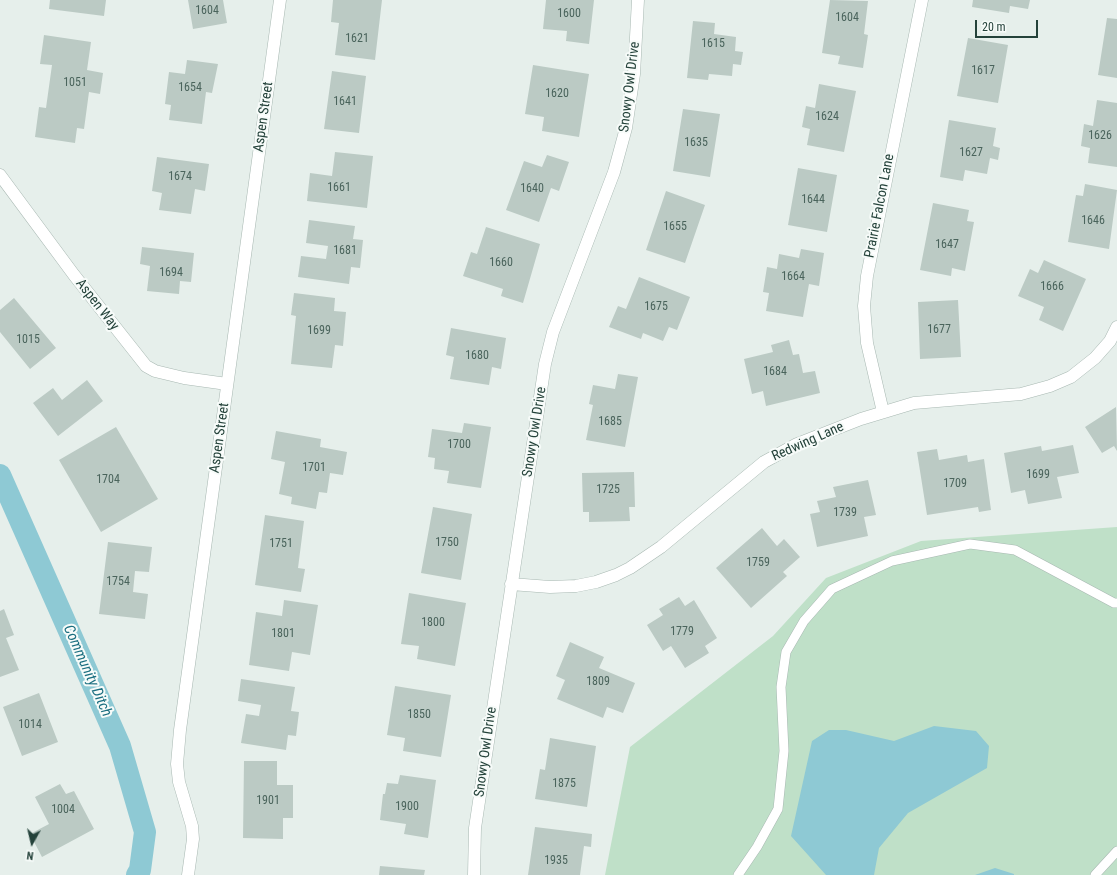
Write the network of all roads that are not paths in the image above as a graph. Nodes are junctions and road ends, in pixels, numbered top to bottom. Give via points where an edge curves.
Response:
1 (280, 0) edge
2 (638, 0) edge
3 (922, 0) edge
4 (0, 175) edge
5 (1117, 327) edge
6 (227, 384) junction
7 (883, 412) junction
8 (511, 584) junction
9 (1117, 603) edge
10 (1117, 851) edge
11 (188, 875) edge
12 (474, 875) edge
13 (738, 875) edge
14 (1095, 875) edge

1 - 6 street, Aspen Street
2 - 8 street, Snowy Owl Drive via 634,74 626,128 614,172 553,332 545,364
3 - 7 street, Prairie Falcon Lane via 867,276 864,306 867,343
4 - 6 street, Aspen Way via 146,366 155,371 184,378
5 - 7 street, Redwing Lane via 1095,358 1071,377 1050,386 1021,394 914,403
6 - 11 street, Aspen Street via 177,764 179,782 192,826 193,839
7 - 8 street, Redwing Lane via 861,418 797,444 764,462 661,547 616,575 576,586
8 - 12 street, Snowy Owl Drive via 475,828
9 - 13 lane via 1114,604 1016,550 970,544 892,561 832,589 804,621 786,652 781,687 784,752 778,809
10 - 14 lane

